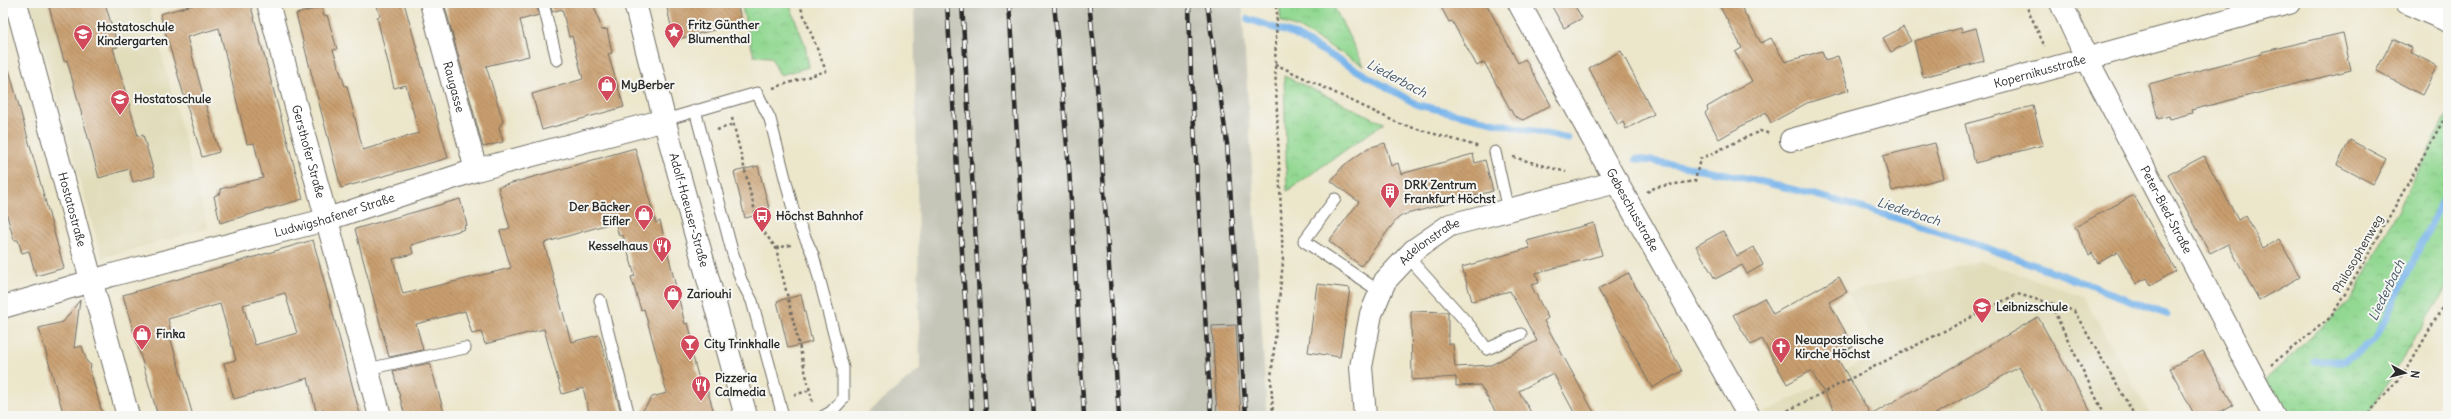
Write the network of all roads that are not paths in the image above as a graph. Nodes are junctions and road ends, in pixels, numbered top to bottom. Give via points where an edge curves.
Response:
1 (16, 3) edge
2 (268, 3) edge
3 (431, 3) edge
4 (543, 3) edge
5 (635, 3) edge
6 (1519, 3) edge
7 (2060, 3) edge
8 (2289, 3) edge
9 (2407, 3) edge
10 (2448, 21) edge
11 (2086, 59) junction
12 (557, 60) dead end
13 (695, 110) junction
14 (665, 120) junction
15 (1790, 140) road end
16 (1495, 152) road end
17 (476, 170) junction
18 (1623, 191) junction
19 (1335, 198) dead end
20 (1508, 210) junction
21 (325, 220) junction
22 (1408, 257) junction
23 (91, 281) junction
24 (1379, 291) junction
25 (600, 300) dead end
26 (3, 307) edge
27 (1521, 334) dead end
28 (465, 348) dead end
29 (367, 369) junction
30 (128, 416) edge
31 (380, 416) edge
32 (629, 416) edge
33 (746, 416) edge
34 (783, 416) edge
35 (824, 416) edge
36 (1365, 416) edge
37 (1749, 416) edge
38 (2274, 416) edge

1 - 23 street, Hostatostraße
2 - 21 street, Gersthofer Straße
3 - 17 street, Raugasse
4 - 12 lane
5 - 14 street, Adolf-Haeuser-Straße
6 - 18 street, Gebeschusstraße
7 - 11 street, Peter-Bied-Straße
8 - 11 street, Kopernikusstraße
9 - 10 street
11 - 15 street, Kopernikusstraße
11 - 38 street, Peter-Bied-Straße
13 - 14 lane
13 - 34 lane via 740,280 752,301
13 - 35 lane via 757,93 770,119 794,213 813,255 842,368 843,399
14 - 17 street, Ludwigshafener Straße
14 - 33 street, Adolf-Haeuser-Straße
16 - 20 lane
17 - 21 street, Ludwigshafener Straße
18 - 20 street, Adelonstraße
18 - 37 street, Gebeschusstraße
19 - 24 lane via 1304,241
20 - 22 street, Adelonstraße via 1450,225
21 - 23 street, Ludwigshafener Straße
21 - 29 street, Gersthofer Straße
22 - 24 street, Adelonstraße
22 - 27 lane via 1470,326 1487,349
23 - 26 street, Ludwigshafener Straße
23 - 30 street, Hostatostraße
24 - 36 street, Adelonstraße via 1371,314 1361,367
25 - 32 lane
28 - 29 lane
29 - 31 street, Gersthofer Straße

